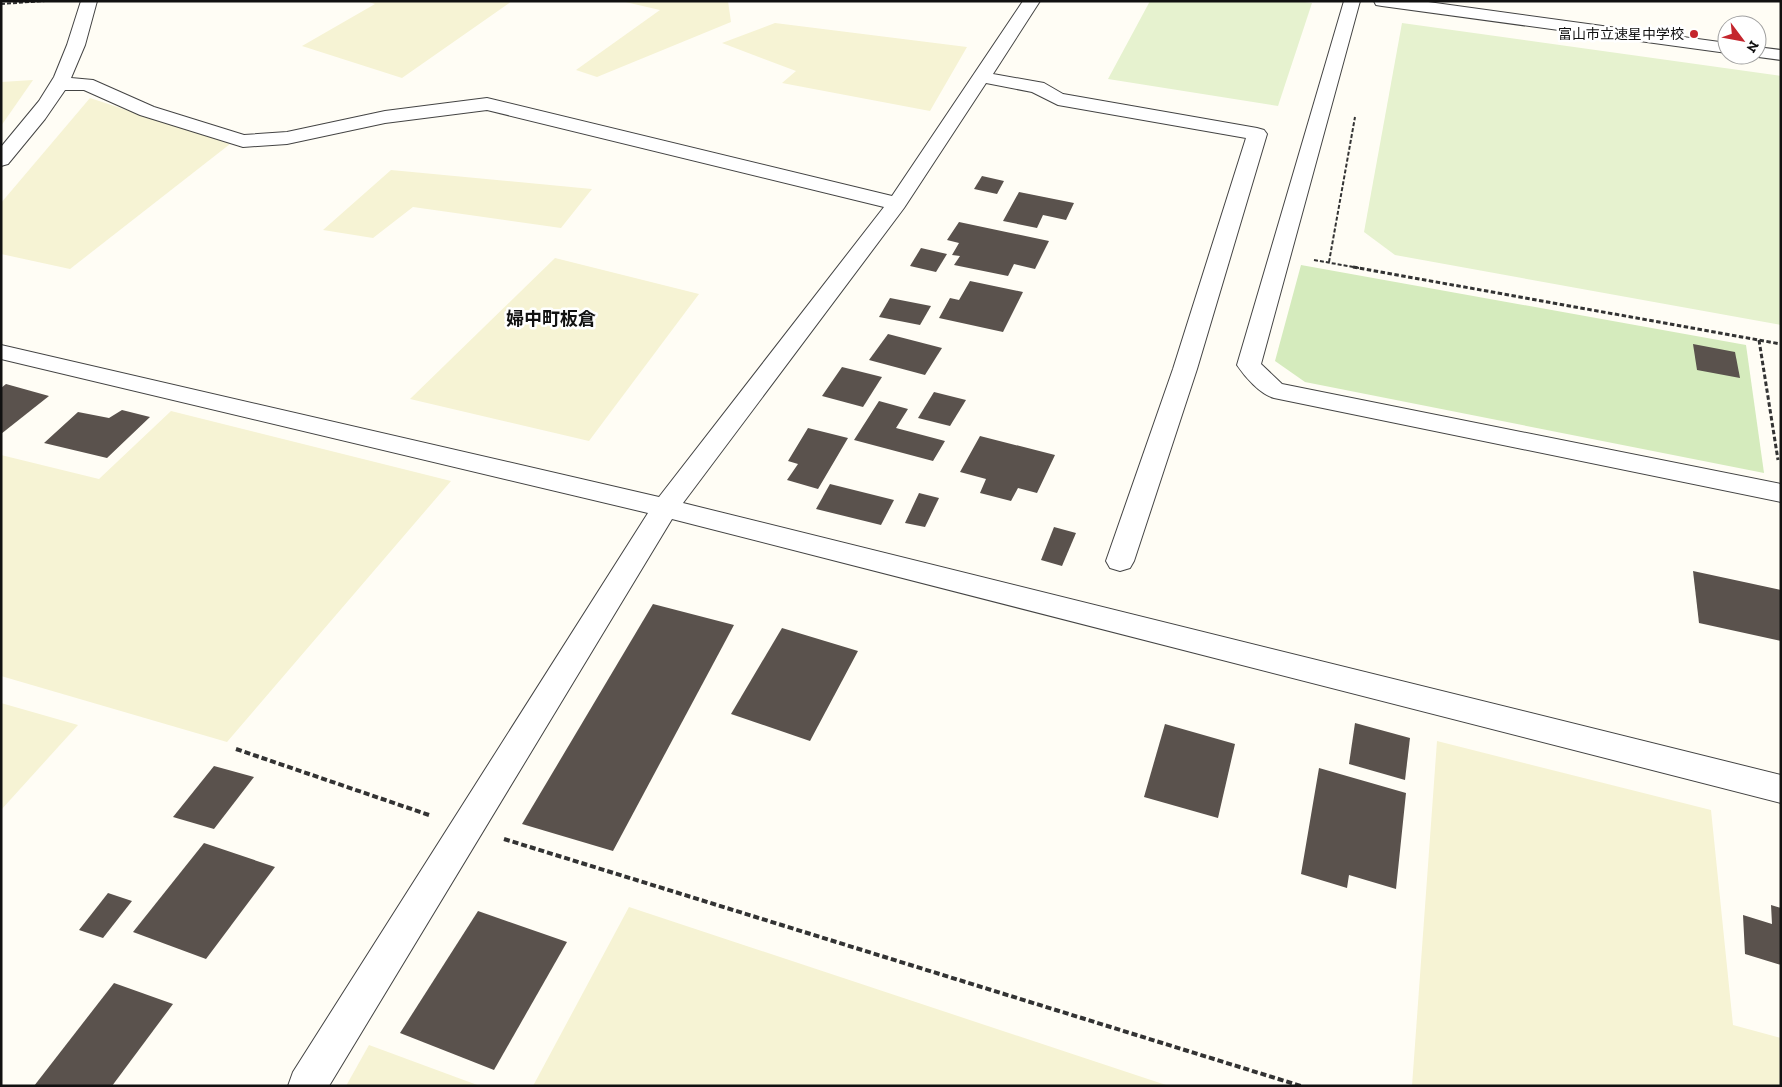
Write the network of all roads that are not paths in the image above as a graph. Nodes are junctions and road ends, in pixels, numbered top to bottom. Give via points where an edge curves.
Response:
1 (88, 1) edge
2 (1032, 1) edge
3 (1352, 1) edge
4 (1382, 1) edge
5 (1717, 47) edge
6 (1767, 53) edge
7 (1781, 55) edge
8 (981, 77) junction
9 (59, 84) junction
10 (1, 160) edge
11 (896, 204) junction
12 (1, 352) edge
13 (1781, 494) edge
14 (665, 508) junction
15 (1120, 561) dead end
16 (1781, 790) edge
17 (307, 1086) edge

1 - 9 street
2 - 8 street
3 - 13 street via 1249,365 1274,390
4 - 5 street
6 - 7 street
8 - 11 street
8 - 15 street via 1037,87 1058,99 1257,134 1185,369
9 - 10 street
9 - 11 street via 87,84 147,111 243,141 287,138 385,117 487,104
11 - 14 street
12 - 14 street
14 - 16 street
14 - 17 street

